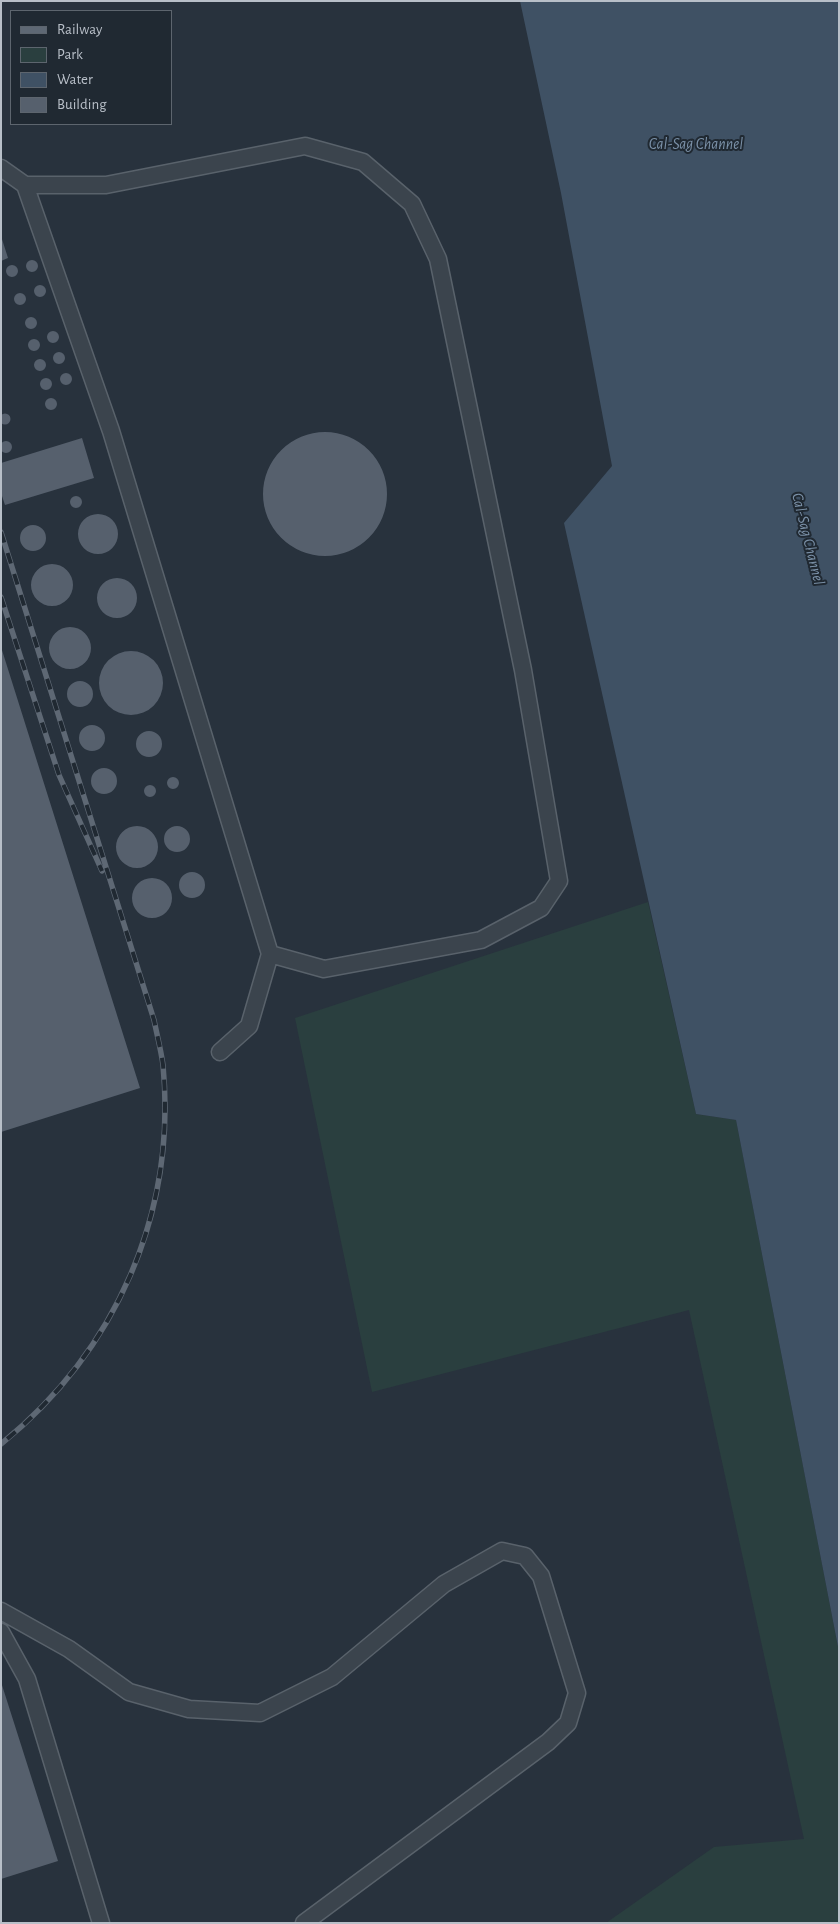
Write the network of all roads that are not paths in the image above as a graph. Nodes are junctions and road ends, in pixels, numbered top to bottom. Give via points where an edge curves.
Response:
1 (1, 168) edge
2 (25, 185) junction
3 (270, 954) junction
4 (220, 1052) dead end
5 (1, 1611) edge
6 (1, 1632) edge
7 (101, 1923) edge
8 (304, 1923) edge

1 - 2 lane
2 - 3 lane via 111,431
2 - 3 lane via 106,186 305,146 363,162 412,204 438,259 523,670 559,881 541,908 481,940 324,969
3 - 4 lane via 249,1026
5 - 8 lane via 69,1649 129,1692 189,1709 260,1713 332,1677 444,1584 502,1551 525,1556 541,1576 577,1693 568,1723 548,1742
6 - 7 lane via 27,1679

